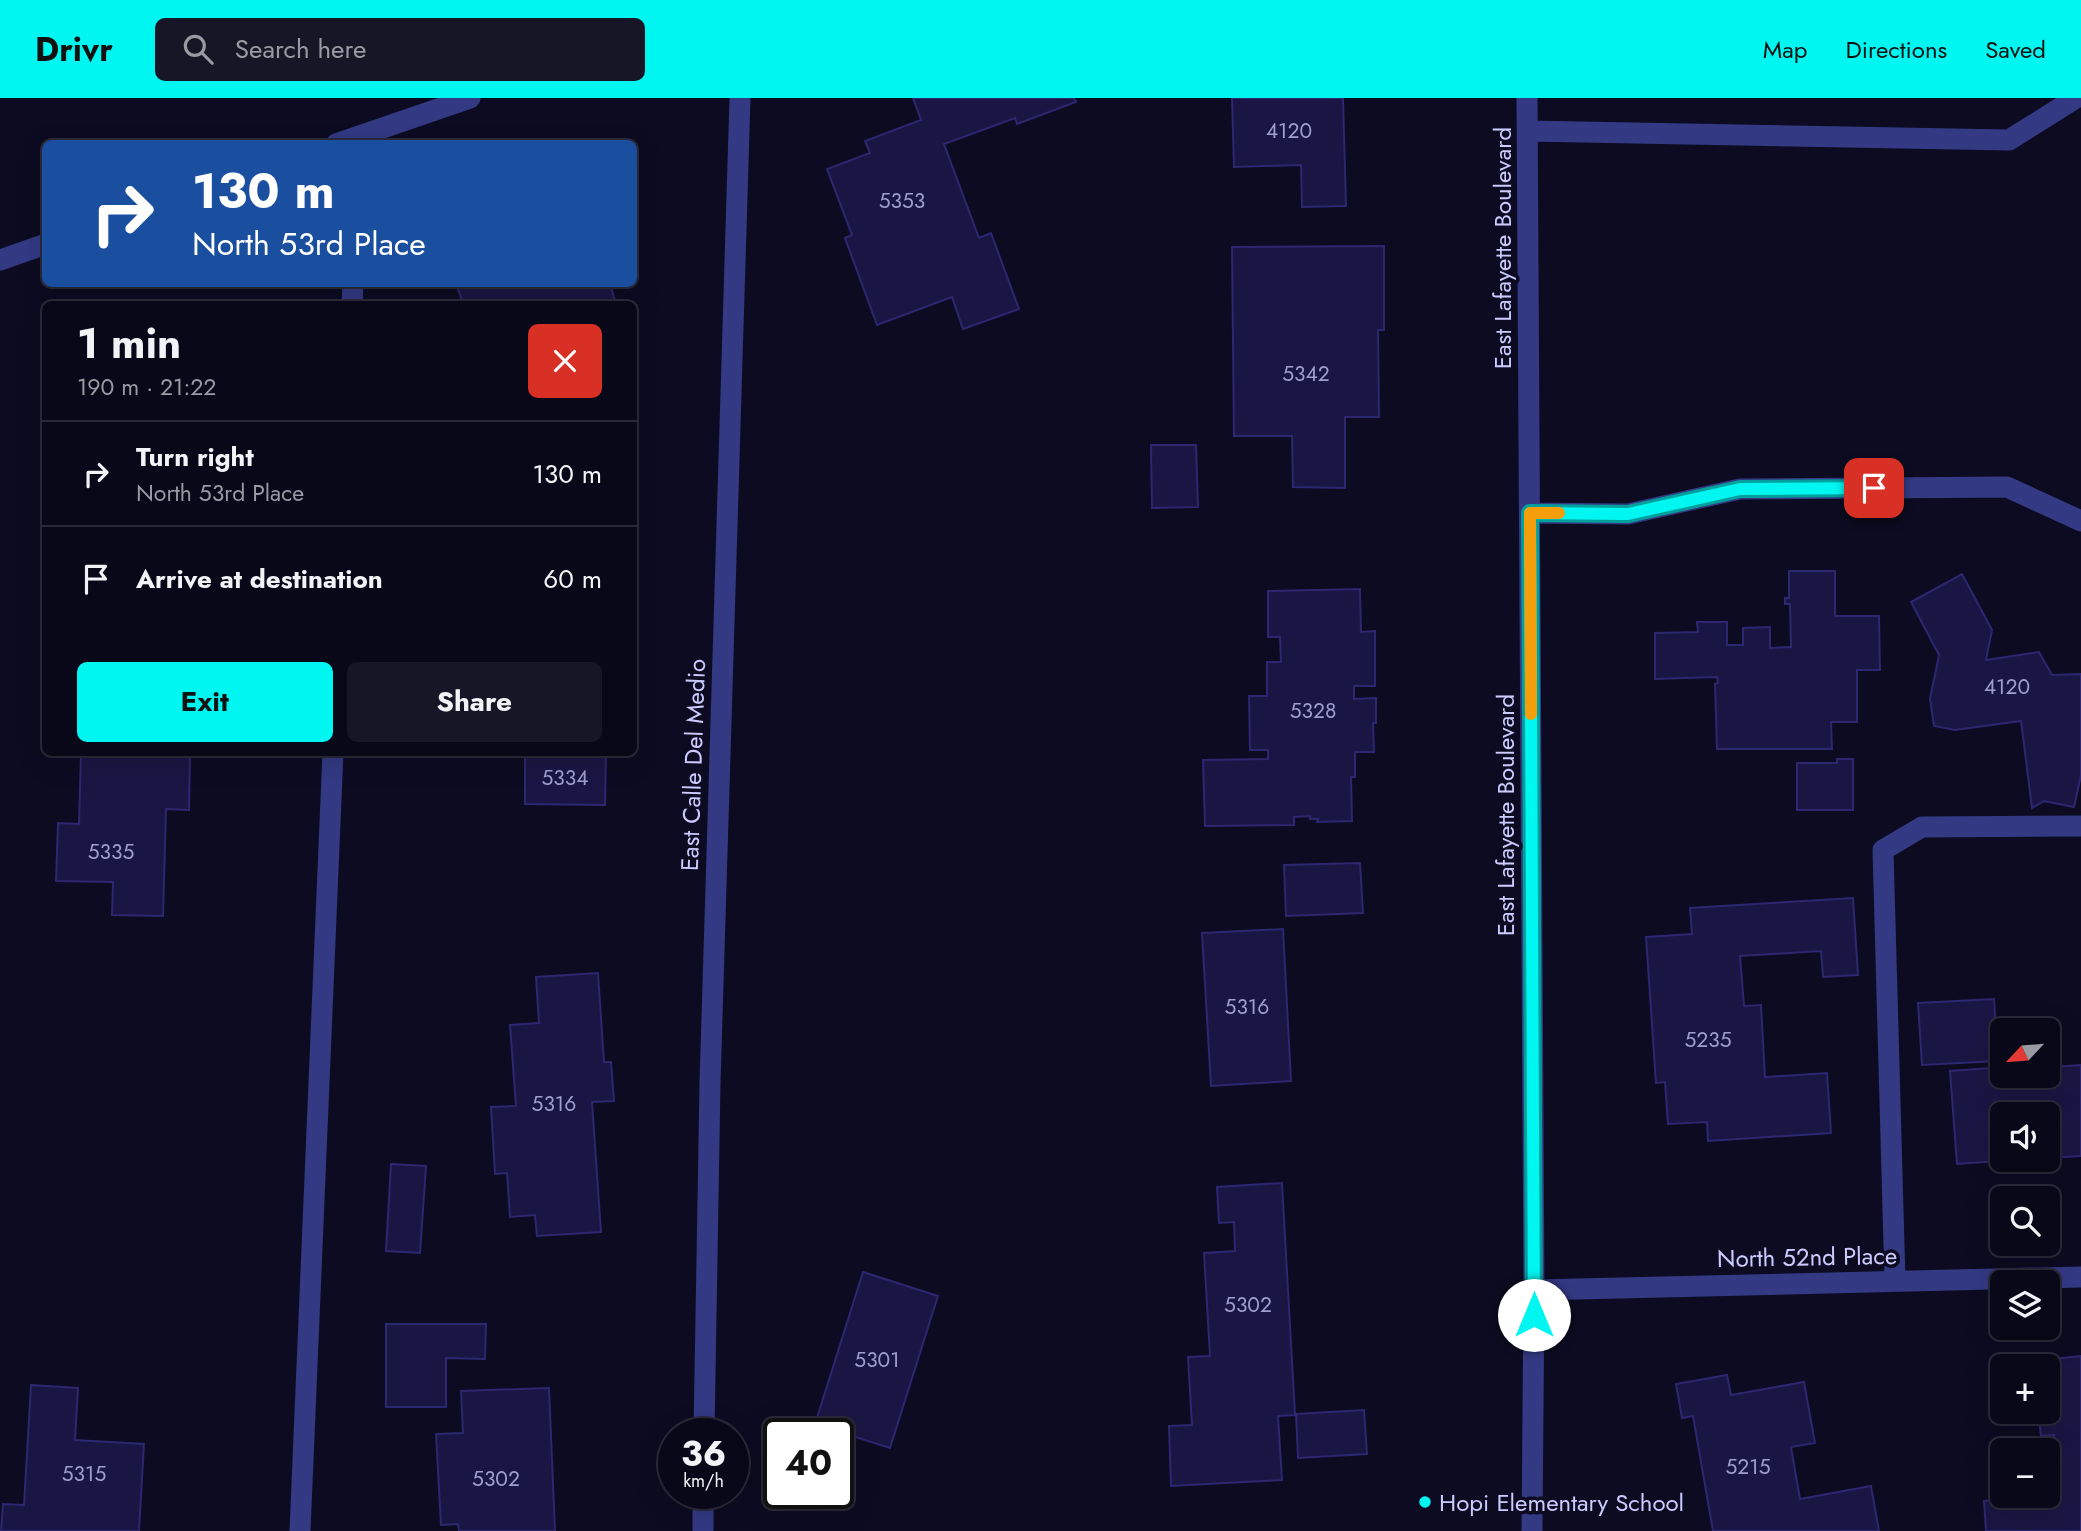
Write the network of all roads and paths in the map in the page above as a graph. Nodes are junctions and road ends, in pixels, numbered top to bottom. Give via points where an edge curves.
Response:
1 (470, 98) edge
2 (740, 98) edge
3 (1527, 98) edge
4 (2076, 98) edge
5 (1528, 131) junction
6 (359, 140) edge
7 (42, 245) edge
8 (0, 260) edge
9 (1530, 513) junction
10 (2081, 521) edge
11 (333, 756) edge
12 (2081, 826) edge
13 (2081, 1277) edge
14 (1895, 1282) junction
15 (1534, 1290) junction
16 (704, 1418) edge
17 (703, 1509) edge
18 (300, 1531) edge
19 (703, 1531) edge
20 (1532, 1531) edge

1 - 6 street
2 - 16 street, East Calle Del Medio
3 - 5 street, East Lafayette Boulevard
4 - 5 street via 2009,140
5 - 9 street, East Lafayette Boulevard
7 - 8 street
9 - 10 street via 1628,514 1740,489 2007,487
9 - 15 street, East Lafayette Boulevard
11 - 18 street
12 - 14 street via 1922,827 1883,850
13 - 14 street, North 52nd Place
14 - 15 street, North 52nd Place
15 - 20 street, East Lafayette Boulevard
17 - 19 street

